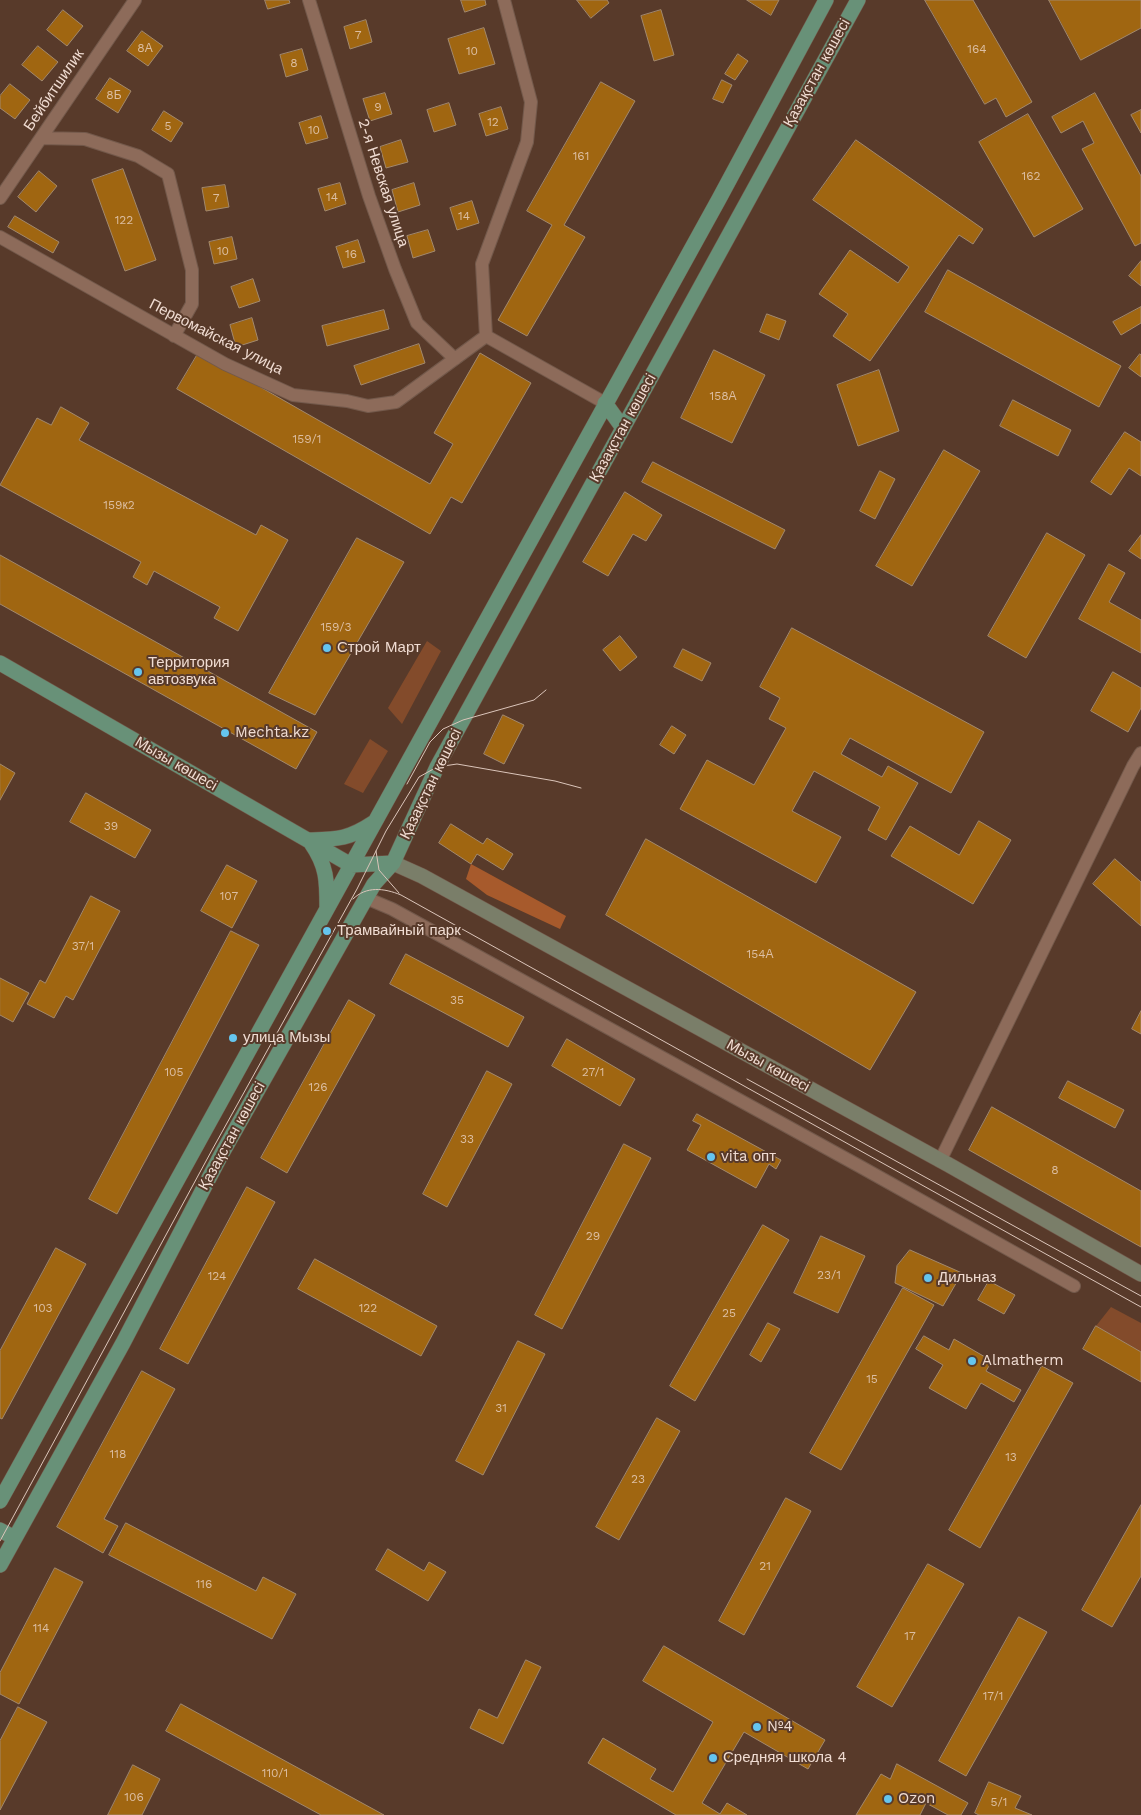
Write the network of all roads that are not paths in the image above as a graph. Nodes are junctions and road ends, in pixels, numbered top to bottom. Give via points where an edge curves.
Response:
1 (135, 0) edge
2 (308, 0) edge
3 (504, 0) edge
4 (826, 0) edge
5 (858, 0) edge
6 (41, 138) junction
7 (0, 198) edge
8 (0, 236) edge
9 (174, 336) junction
10 (486, 336) junction
11 (456, 359) junction
12 (605, 403) junction
13 (622, 428) junction
14 (485, 622) junction
15 (509, 636) junction
16 (0, 663) edge
17 (1141, 753) edge
18 (376, 820) junction
19 (309, 840) junction
20 (393, 863) junction
21 (351, 865) junction
22 (366, 898) junction
23 (327, 910) junction
24 (198, 1142) junction
25 (221, 1155) junction
26 (940, 1161) junction
27 (1141, 1274) edge
28 (1074, 1286) dead end
29 (0, 1501) edge
30 (0, 1530) edge
31 (16, 1538) junction
32 (0, 1566) edge

1 - 6 street, Бейбитшилик
2 - 11 street, 2-я Невская улица via 398,278 417,323
3 - 10 street via 531,102 527,142 482,264
4 - 12 main road, Қазақстан көшесі
5 - 13 main road, Қазақстан көшесі
6 - 7 street, Бейбитшилик
6 - 9 street via 85,139 138,156 168,174 192,270 192,304
8 - 9 street, Первомайская улица
9 - 11 street, Первомайская улица via 293,395 368,406 396,402
10 - 11 street, Первомайская улица
10 - 12 street
12 - 13 main road
12 - 14 main road, Қазақстан көшесі
13 - 15 main road, Қазақстан көшесі
14 - 15 main road
14 - 18 main road, Қазақстан көшесі
15 - 20 main road, Қазақстан көшесі via 437,767
16 - 19 main road, Мызы көшесі
17 - 26 street
18 - 19 main road via 358,833 340,839
18 - 21 main road, Қазақстан көшесі
19 - 21 main road, Мызы көшесі
19 - 23 main road via 326,875
20 - 21 main road
20 - 22 main road, Қазақстан көшесі
20 - 26 main road, Мызы көшесі
21 - 23 main road, Қазақстан көшесі
22 - 25 main road, Қазақстан көшесі
22 - 28 street via 844,1157
23 - 24 main road, Қазақстан көшесі
24 - 25 main road
24 - 29 main road, Қазақстан көшесі
25 - 31 main road, Қазақстан көшесі
26 - 27 main road, Мызы көшесі
30 - 31 main road
31 - 32 main road, Қазақстан көшесі

